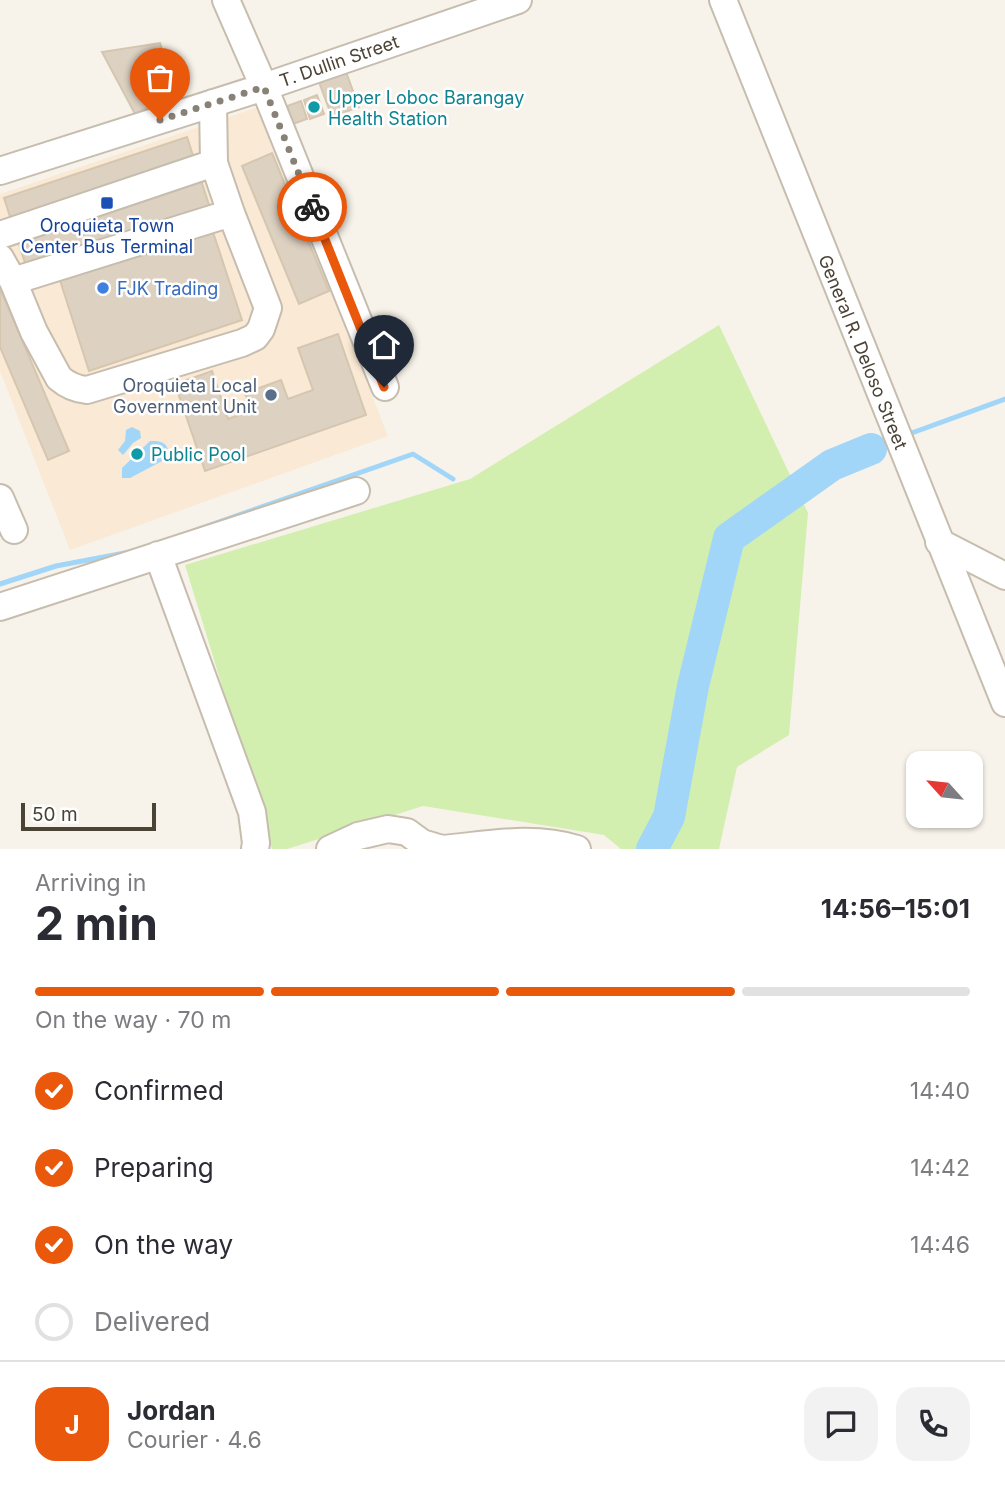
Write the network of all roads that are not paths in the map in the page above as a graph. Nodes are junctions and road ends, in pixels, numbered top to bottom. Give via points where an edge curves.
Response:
1 (226, 0) edge
2 (518, 0) edge
3 (723, 0) edge
4 (264, 87) junction
5 (213, 103) junction
6 (214, 163) junction
7 (0, 171) edge
8 (231, 213) junction
9 (0, 235) edge
10 (0, 258) edge
11 (13, 281) junction
12 (384, 387) dead end
13 (356, 491) dead end
14 (0, 498) edge
15 (14, 530) dead end
16 (939, 542) junction
17 (158, 555) junction
18 (1005, 576) edge
19 (0, 607) edge
20 (1005, 703) edge
21 (255, 849) edge
22 (330, 849) edge
23 (442, 849) edge
24 (577, 849) edge

1 - 4 street
2 - 4 street, T. Dullin Street
3 - 16 street, General R. Deloso Street
4 - 5 street, T. Dullin Street
4 - 12 street
5 - 6 street
5 - 7 street, T. Dullin Street
6 - 8 street
6 - 9 street
8 - 11 street
8 - 11 street via 268,312 255,337 202,357 87,390 72,387 59,377
10 - 11 street
13 - 17 street
14 - 15 street
16 - 18 street
16 - 20 street, General R. Deloso Street
17 - 19 street
17 - 21 street via 252,812
22 - 23 street via 388,829 407,832
23 - 24 street via 525,841

